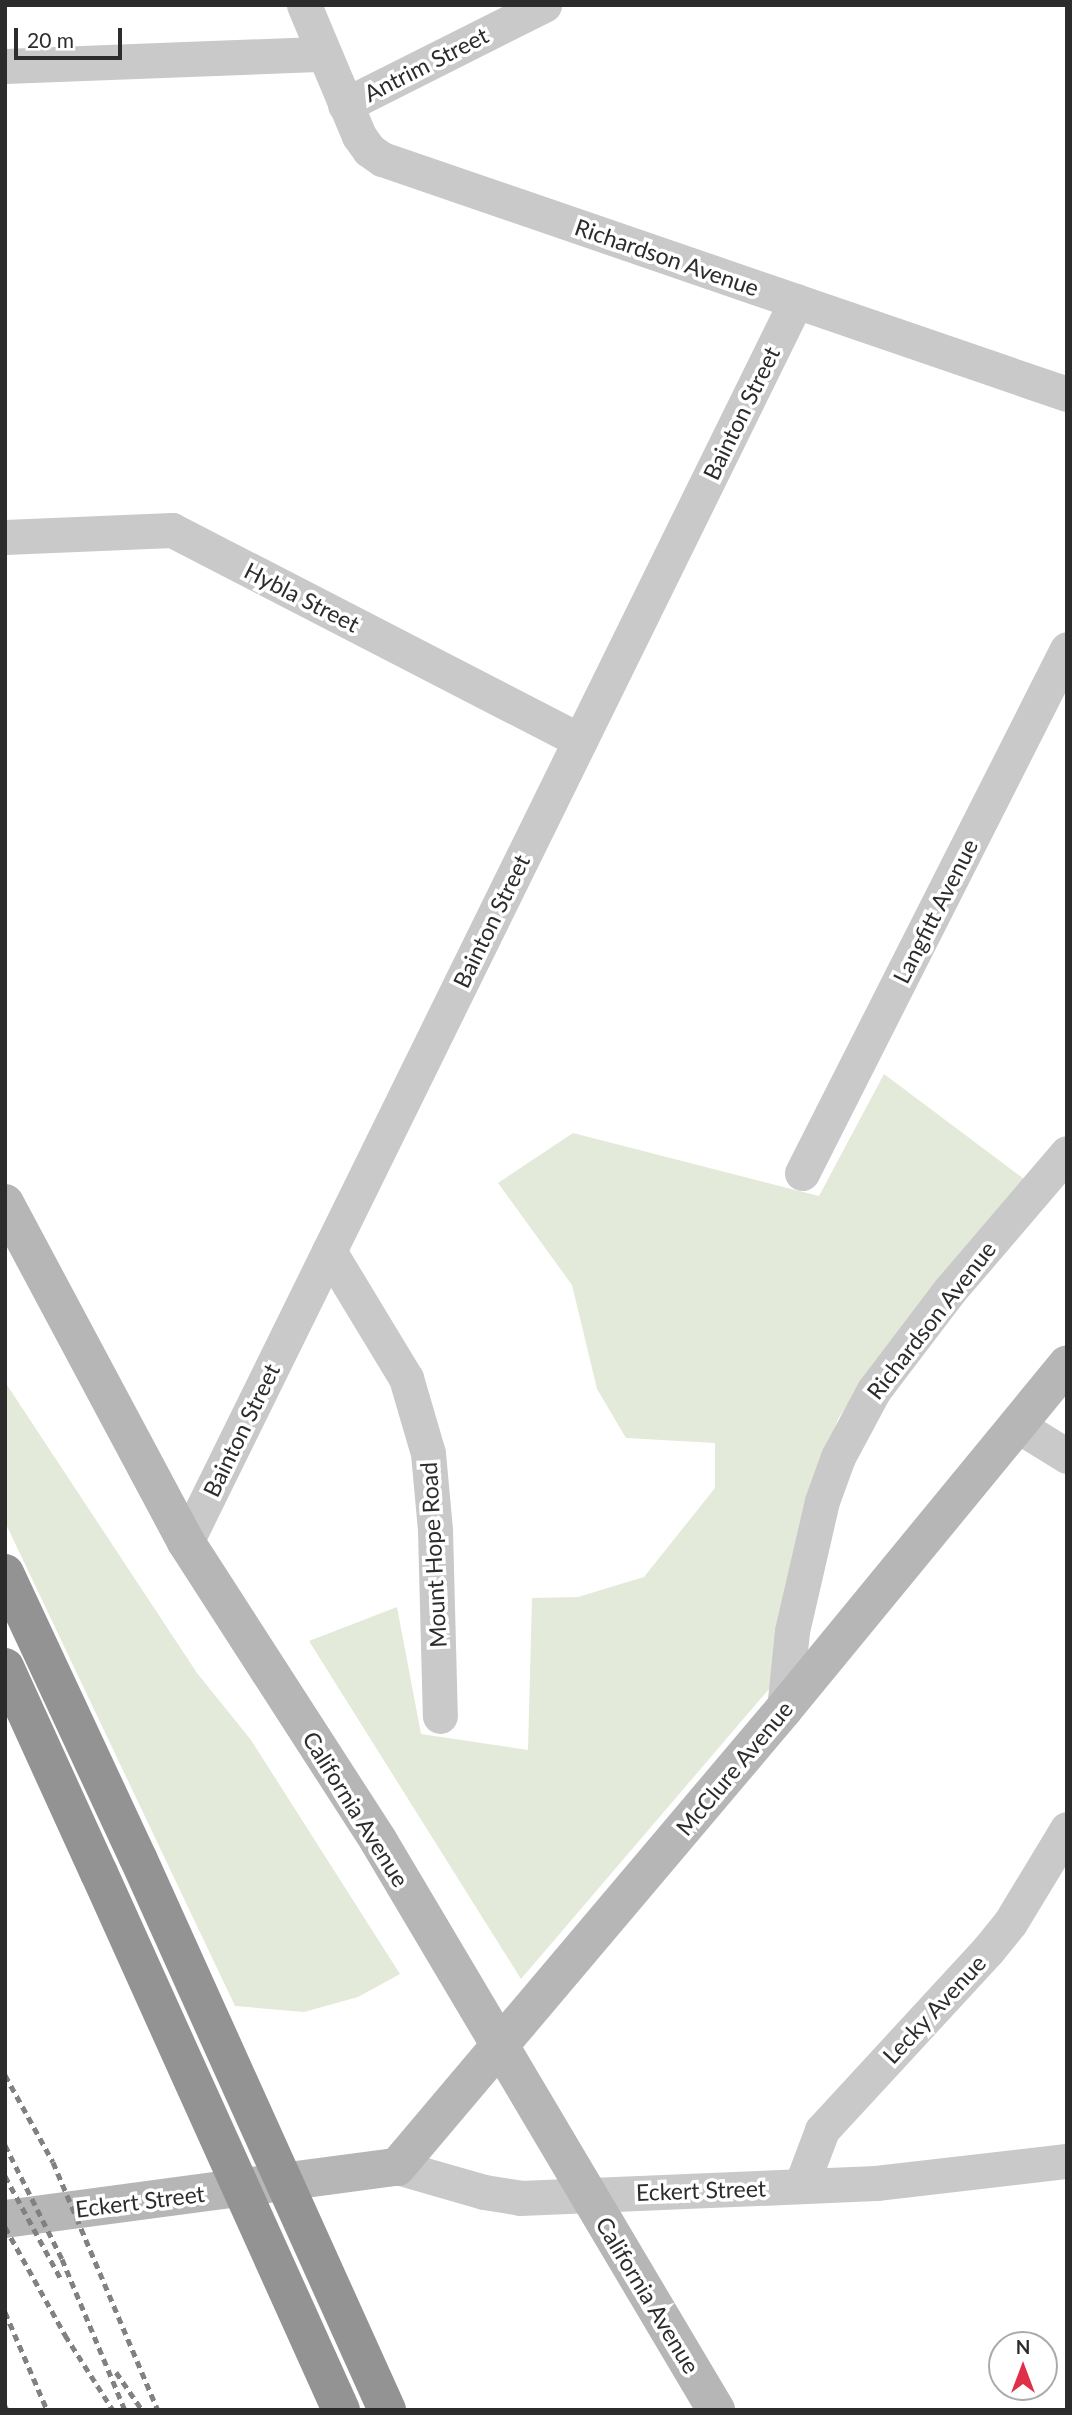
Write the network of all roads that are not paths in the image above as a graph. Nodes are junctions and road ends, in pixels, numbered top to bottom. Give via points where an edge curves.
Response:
1 (304, 5) edge
2 (544, 5) edge
3 (324, 54) junction
4 (5, 66) edge
5 (345, 105) junction
6 (796, 301) junction
7 (1067, 394) edge
8 (5, 537) edge
9 (1067, 649) edge
10 (580, 741) junction
11 (1067, 1153) edge
12 (802, 1173) dead end
13 (5, 1203) edge
14 (329, 1251) junction
15 (1067, 1364) edge
16 (1017, 1425) junction
17 (1067, 1456) edge
18 (186, 1542) junction
19 (5, 1573) edge
20 (5, 1667) edge
21 (784, 1709) junction
22 (440, 1716) dead end
23 (1067, 1829) edge
24 (1067, 2161) edge
25 (397, 2167) junction
26 (801, 2186) junction
27 (5, 2219) edge
28 (341, 2410) edge
29 (387, 2410) edge
30 (716, 2410) edge

1 - 3 street, Richardson Avenue
2 - 5 street, Antrim Street
3 - 4 street
3 - 5 street, Richardson Avenue
5 - 6 street, Richardson Avenue via 359,136 382,159
6 - 7 street, Richardson Avenue
6 - 10 street, Bainton Street
8 - 10 street, Hybla Street via 172,530
9 - 12 street, Langfitt Avenue
10 - 14 street, Bainton Street
11 - 21 street, Richardson Avenue via 950,1290 874,1390 838,1457 822,1501 792,1631
13 - 18 street, California Avenue
14 - 18 street, Bainton Street
14 - 22 street, Mount Hope Road via 406,1378 428,1453
15 - 16 street, McClure Avenue
16 - 17 street
16 - 21 street, McClure Avenue
18 - 30 street, California Avenue, bridge via 378,1840
19 - 29 highway, bridge
20 - 28 highway, bridge
21 - 25 street, McClure Avenue
23 - 26 street, Lecky Avenue via 1010,1923 822,2130
24 - 26 street, Eckert Street via 876,2183
25 - 26 street, Eckert Street via 520,2198
25 - 27 street, Eckert Street

